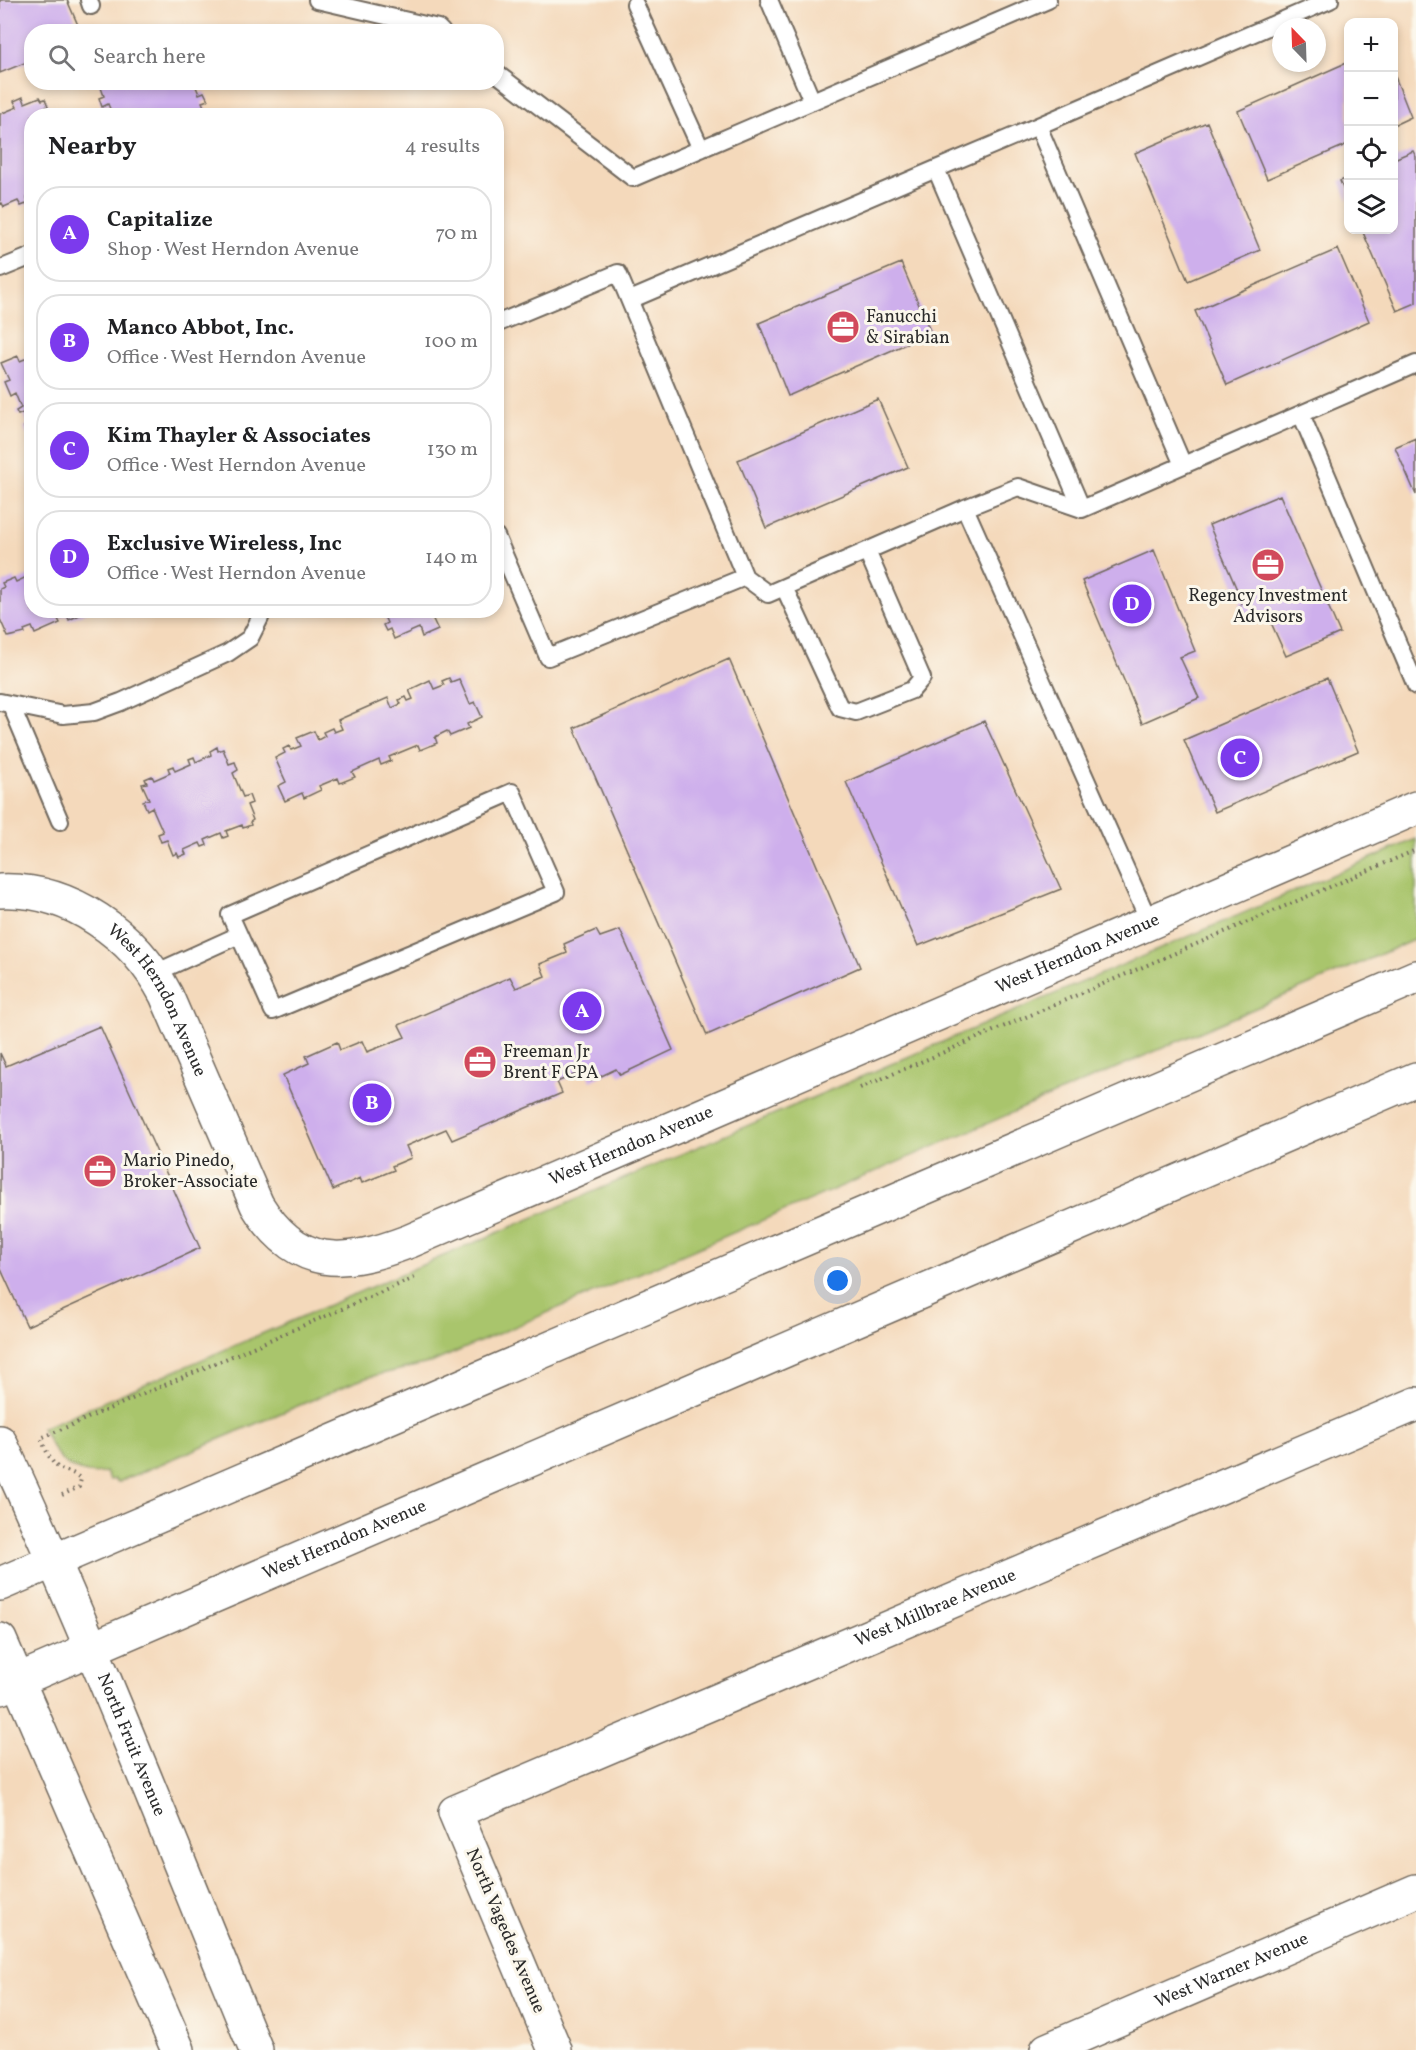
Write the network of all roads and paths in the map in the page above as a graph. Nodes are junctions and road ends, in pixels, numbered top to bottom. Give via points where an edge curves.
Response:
1 (317, 0) edge
2 (769, 0) edge
3 (1048, 0) edge
4 (1330, 0) edge
5 (635, 4) dead end
6 (421, 24) edge
7 (504, 79) edge
8 (812, 101) junction
9 (1038, 126) junction
10 (701, 149) junction
11 (936, 169) junction
12 (24, 258) edge
13 (0, 269) edge
14 (630, 300) junction
15 (504, 321) edge
16 (1416, 364) edge
17 (1301, 414) junction
18 (1183, 465) junction
19 (965, 508) junction
20 (1082, 509) junction
21 (867, 551) junction
22 (504, 555) edge
23 (745, 577) junction
24 (784, 587) junction
25 (260, 618) edge
26 (1416, 686) edge
27 (6, 703) edge
28 (1416, 808) edge
29 (60, 821) dead end
30 (0, 891) edge
31 (1149, 921) junction
32 (239, 935) junction
33 (155, 973) junction
34 (1416, 977) edge
35 (1416, 1079) edge
36 (1416, 1404) edge
37 (41, 1438) dead end
38 (0, 1442) edge
39 (79, 1487) dead end
40 (53, 1561) junction
41 (0, 1584) edge
42 (0, 1640) edge
43 (90, 1648) junction
44 (9, 1685) edge
45 (455, 1812) joint
46 (1416, 1891) edge
47 (178, 2050) edge
48 (256, 2050) edge
49 (555, 2050) edge
50 (1047, 2050) edge

1 - 6 lane
2 - 8 lane
3 - 8 lane
4 - 9 lane
5 - 10 lane
7 - 10 lane via 633,178
8 - 10 lane
9 - 11 lane
9 - 18 lane
11 - 14 lane
11 - 20 lane
12 - 13 lane
14 - 15 lane via 618,273
14 - 23 lane
16 - 17 lane
17 - 18 lane
17 - 26 lane
18 - 20 lane
19 - 20 lane via 1018,487
19 - 21 lane
19 - 31 lane
21 - 24 lane
21 - 24 lane via 922,678 912,690 856,712 840,708
22 - 23 lane via 548,657
23 - 24 lane via 768,594
25 - 27 lane via 250,638 228,653 121,702 63,715
27 - 29 lane
28 - 31 street, West Herndon Avenue
30 - 33 street, West Herndon Avenue via 33,894 90,914 116,931
31 - 33 street, West Herndon Avenue via 410,1242 349,1258 308,1253 271,1227 257,1205
32 - 32 lane via 273,1011 556,892 512,792 230,915
32 - 33 lane
34 - 40 street
35 - 43 street, West Herndon Avenue
36 - 45 street, West Millbrae Avenue
37 - 39 path via 54,1464 79,1476
38 - 40 street, North Fruit Avenue
40 - 41 street
40 - 43 street, North Fruit Avenue
42 - 44 street
43 - 44 street, West Herndon Avenue
43 - 48 street, North Fruit Avenue
44 - 47 street
45 - 49 street, North Vagedes Avenue
46 - 50 street, West Warner Avenue

